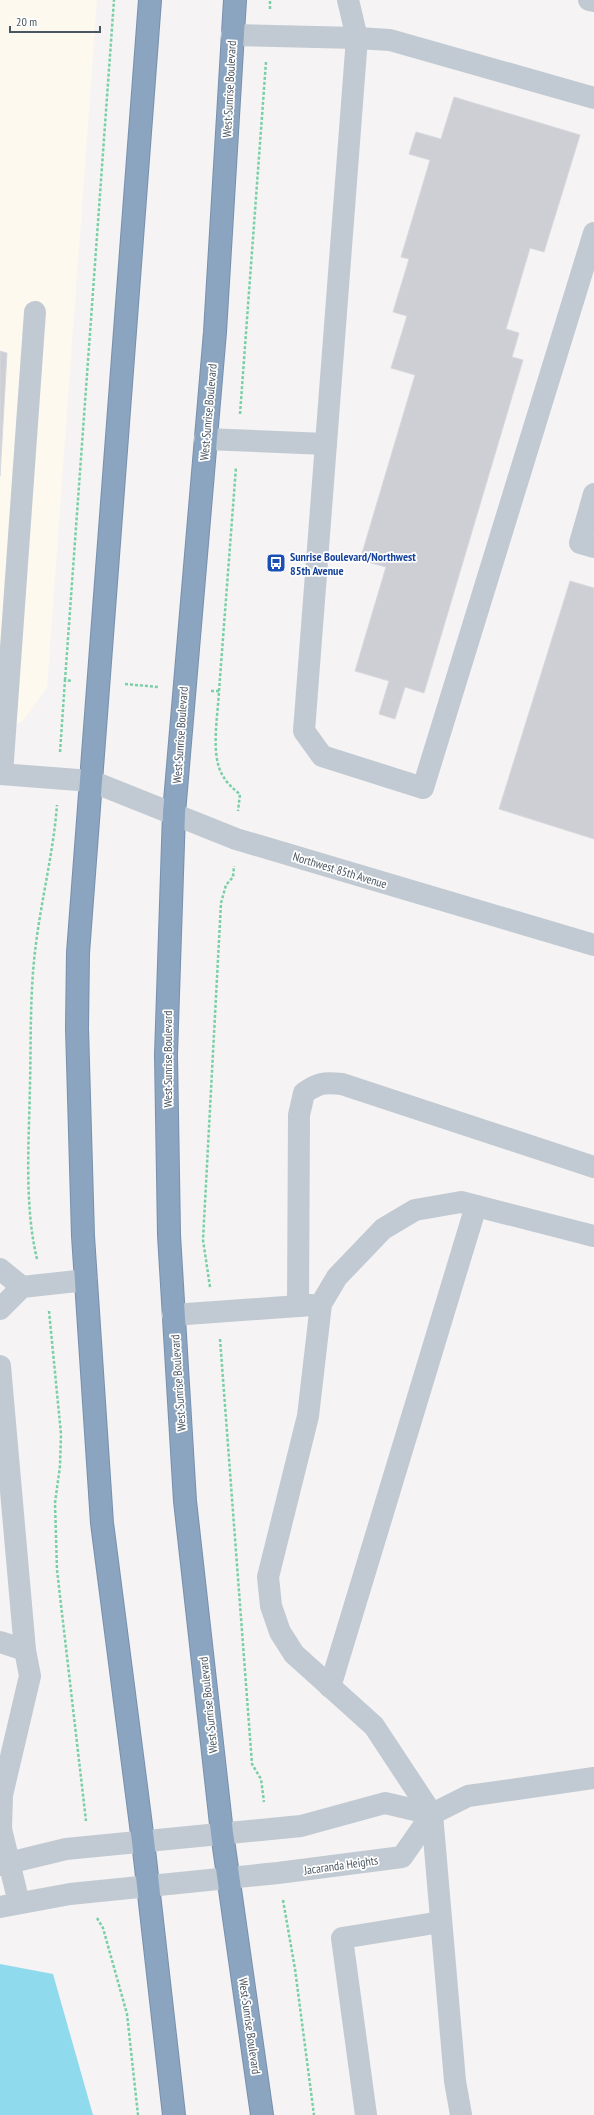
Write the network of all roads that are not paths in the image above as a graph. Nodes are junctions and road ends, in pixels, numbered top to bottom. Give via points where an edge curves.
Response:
1 (150, 0) edge
2 (235, 0) edge
3 (348, 0) edge
4 (589, 0) edge
5 (594, 1) edge
6 (232, 35) junction
7 (357, 38) junction
8 (594, 98) edge
9 (594, 233) edge
10 (35, 312) dead end
11 (205, 439) junction
12 (326, 444) junction
13 (594, 494) edge
14 (594, 547) edge
15 (3, 710) edge
16 (1, 774) edge
17 (91, 781) junction
18 (174, 813) junction
19 (594, 945) edge
20 (594, 1167) edge
21 (476, 1206) junction
22 (594, 1236) edge
23 (0, 1269) edge
24 (86, 1280) junction
25 (22, 1287) junction
26 (321, 1304) junction
27 (298, 1306) junction
28 (0, 1309) edge
29 (173, 1315) junction
30 (0, 1366) edge
31 (0, 1642) edge
32 (25, 1650) junction
33 (330, 1687) junction
34 (594, 1778) edge
35 (432, 1814) junction
36 (222, 1833) junction
37 (143, 1841) junction
38 (4, 1864) edge
39 (229, 1878) junction
40 (148, 1887) junction
41 (9, 1905) edge
42 (441, 1922) junction
43 (174, 2115) edge
44 (262, 2115) edge
45 (366, 2115) edge
46 (460, 2115) edge

1 - 17 highway
2 - 6 highway, West Sunrise Boulevard
3 - 7 street
4 - 5 street
6 - 7 street
6 - 11 highway, West Sunrise Boulevard via 215,332
7 - 8 street via 390,40
7 - 12 street
9 - 12 street via 423,788 322,756 304,731
10 - 15 street
11 - 12 street
11 - 18 highway, West Sunrise Boulevard
13 - 14 street via 580,542
15 - 16 street
16 - 17 street, Northwest 85th Avenue
17 - 18 street, Northwest 85th Avenue
17 - 24 highway via 78,953 77,1028
18 - 19 street, Northwest 85th Avenue via 236,839
18 - 29 highway, West Sunrise Boulevard via 166,1055
20 - 27 street via 342,1084 317,1084 304,1093 299,1115
21 - 22 street
21 - 26 street via 461,1202 415,1210 383,1229 337,1277
21 - 33 street
23 - 25 street
24 - 25 street
24 - 37 highway via 102,1523
25 - 28 street
26 - 27 street
26 - 33 street via 308,1416 268,1578 271,1606 280,1632 294,1654
27 - 29 street
29 - 36 highway, West Sunrise Boulevard via 185,1500
30 - 32 street
31 - 32 street
32 - 38 street via 30,1676 2,1795
33 - 35 street via 374,1726
34 - 35 street, Jacaranda Heights via 468,1796
35 - 36 street via 385,1802 301,1826
35 - 39 street, Jacaranda Heights via 402,1856
35 - 42 street
36 - 37 street
36 - 39 highway, West Sunrise Boulevard
37 - 38 street via 66,1849
37 - 40 highway
38 - 41 street
39 - 40 street, Jacaranda Heights
39 - 44 highway, West Sunrise Boulevard
40 - 41 street, Jacaranda Heights via 70,1894
40 - 43 highway
42 - 45 street via 342,1938
42 - 46 street

